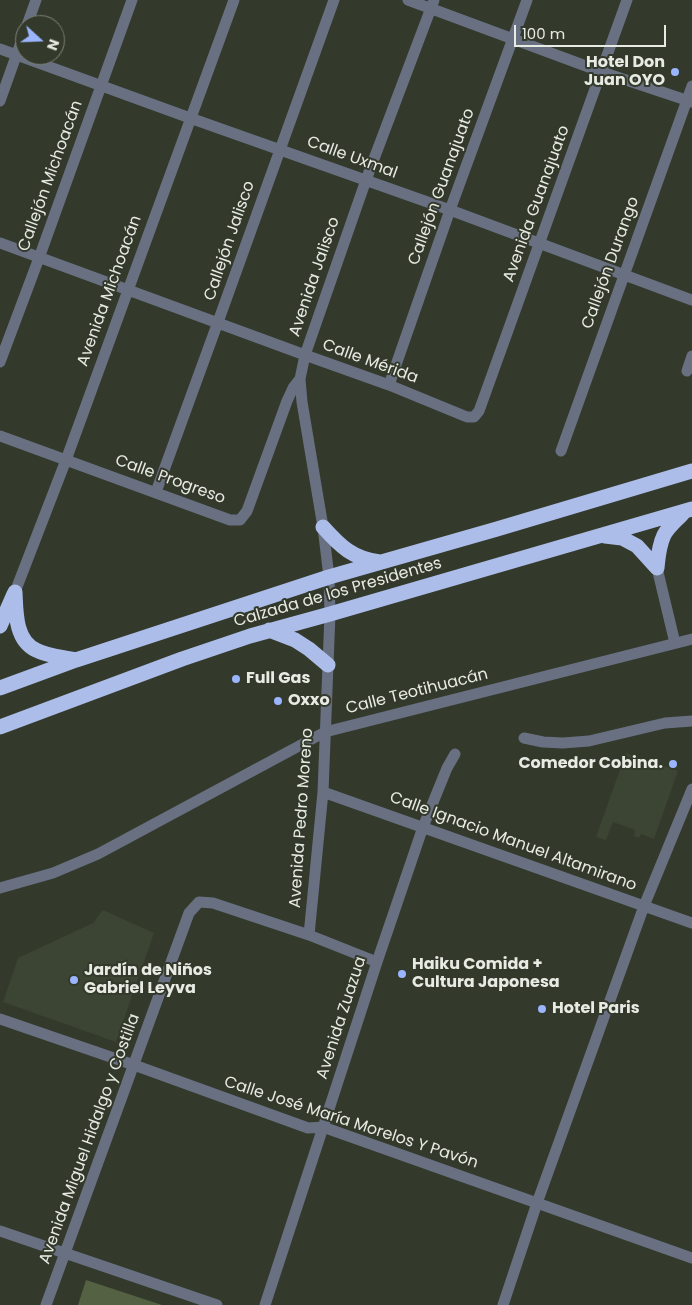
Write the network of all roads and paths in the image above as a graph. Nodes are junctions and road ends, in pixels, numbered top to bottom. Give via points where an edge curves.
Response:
1 (36, 0) edge
2 (132, 0) edge
3 (234, 0) edge
4 (334, 0) edge
5 (408, 0) edge
6 (527, 0) edge
7 (627, 0) edge
8 (432, 4) edge
9 (31, 15) edge
10 (513, 38) junction
11 (0, 49) edge
12 (15, 55) edge
13 (15, 58) edge
14 (44, 65) edge
15 (602, 72) junction
16 (100, 85) junction
17 (692, 86) edge
18 (0, 101) edge
19 (689, 102) edge
20 (190, 118) junction
21 (279, 150) junction
22 (366, 180) junction
23 (450, 210) junction
24 (0, 243) edge
25 (539, 243) junction
26 (39, 258) junction
27 (624, 274) junction
28 (128, 290) junction
29 (692, 300) edge
30 (218, 322) junction
31 (305, 355) junction
32 (692, 356) edge
33 (0, 362) edge
34 (686, 371) dead end
35 (300, 379) junction
36 (388, 385) junction
37 (474, 417) joint
38 (0, 436) edge
39 (561, 451) dead end
40 (66, 460) junction
41 (692, 470) edge
42 (156, 492) junction
43 (689, 510) edge
44 (324, 526) junction
45 (603, 536) junction
46 (381, 562) junction
47 (657, 568) junction
48 (329, 577) junction
49 (15, 592) junction
50 (330, 614) junction
51 (0, 626) edge
52 (270, 630) junction
53 (692, 639) edge
54 (675, 643) junction
55 (76, 660) junction
56 (328, 665) junction
57 (0, 688) edge
58 (692, 721) edge
59 (0, 727) edge
60 (325, 732) junction
61 (524, 738) dead end
62 (455, 754) dead end
63 (692, 789) edge
64 (323, 792) junction
65 (423, 827) junction
66 (0, 888) edge
67 (644, 906) junction
68 (692, 923) edge
69 (309, 935) junction
70 (377, 962) junction
71 (0, 1019) edge
72 (134, 1065) junction
73 (323, 1127) junction
74 (536, 1203) junction
75 (0, 1231) edge
76 (66, 1253) junction
77 (692, 1258) edge
78 (46, 1305) edge
79 (217, 1305) edge
80 (265, 1305) edge
81 (503, 1305) edge

1 - 9 street
2 - 16 street, Callejón Michoacán
3 - 20 street, Avenida Michoacán
4 - 21 street, Callejón Jalisco
5 - 8 street
6 - 10 street, Callejón Guanajuato
7 - 15 street, Avenida Guanajuato
8 - 10 street
8 - 22 street, Avenida Jalisco
10 - 15 street
10 - 23 street, Callejón Guanajuato
11 - 12 street, Calle Uxmal
13 - 18 street
14 - 16 street, Calle Uxmal
15 - 19 street
15 - 25 street, Avenida Guanajuato
16 - 20 street, Calle Uxmal
16 - 26 street, Callejón Michoacán
17 - 19 street, Callejón Durango
19 - 27 street, Callejón Durango
20 - 21 street, Calle Uxmal
20 - 28 street, Avenida Michoacán
21 - 22 street, Calle Uxmal
21 - 30 street, Callejón Jalisco
22 - 23 street, Calle Uxmal
22 - 31 street, Avenida Jalisco
23 - 25 street, Calle Uxmal
23 - 36 street, Callejón Guanajuato
24 - 26 street, Calle Mérida
25 - 27 street, Calle Uxmal
25 - 37 street, Avenida Guanajuato via 479,411
26 - 28 street, Calle Mérida
26 - 33 street, Callejón Michoacán
27 - 29 street, Calle Uxmal
27 - 39 street, Callejón Durango
28 - 30 street, Calle Mérida
28 - 40 street, Avenida Michoacán
30 - 31 street, Calle Mérida
30 - 42 street, Callejón Jalisco
31 - 35 street, Avenida Jalisco
31 - 36 street, Calle Mérida
32 - 34 street
35 - 42 street, Calle Progreso via 286,401 247,511 240,520 230,520
35 - 44 street, Avenida Jalisco
36 - 37 street, Calle Mérida
38 - 40 street, Calle Progreso
40 - 42 street, Calle Progreso
40 - 49 street, Avenida Michoacán
41 - 46 highway, Calzada de los Presidentes
43 - 45 highway, Calzada de los Presidentes
43 - 47 highway via 664,535
44 - 46 highway via 348,552
44 - 48 street, Avenida Jalisco
45 - 47 highway via 622,538 637,546
45 - 50 highway, Calzada de los Presidentes
46 - 48 highway, Calzada de los Presidentes
47 - 54 street
48 - 50 street, Avenida Jalisco
48 - 55 highway, Calzada de los Presidentes
49 - 51 highway
49 - 55 highway via 20,632 26,642 35,650
50 - 52 highway, Calzada de los Presidentes
50 - 56 street, Avenida Pedro Moreno
52 - 56 highway via 295,640
52 - 59 highway, Calzada de los Presidentes
53 - 54 street, Calle Teotihuacán
54 - 60 street, Calle Teotihuacán
55 - 57 highway, Calzada de los Presidentes
56 - 60 street, Avenida Pedro Moreno
58 - 61 street via 665,723 589,742 543,742
60 - 64 street, Avenida Pedro Moreno
60 - 66 street, Calle Teotihuacán via 98,854 53,873
62 - 65 street, Avenida Zuazua
63 - 67 street
64 - 65 street, Calle Ignacio Manuel Altamirano
64 - 69 street, Avenida Pedro Moreno
65 - 67 street, Calle Ignacio Manuel Altamirano
65 - 70 street, Avenida Zuazua
67 - 68 street, Calle Ignacio Manuel Altamirano
67 - 74 street
69 - 70 street
69 - 72 street, Avenida Miguel Hidalgo y Costilla via 213,902 199,902 189,913
70 - 73 street, Avenida Zuazua
71 - 72 street, Calle José María Morelos Y Pavón
72 - 73 street, Calle José María Morelos Y Pavón via 308,1128
72 - 76 street, Avenida Miguel Hidalgo y Costilla
73 - 74 street, Calle José María Morelos Y Pavón
73 - 80 street, Avenida Zuazua
74 - 77 street, Calle José María Morelos Y Pavón
74 - 81 street
75 - 76 street
76 - 78 street, Avenida Miguel Hidalgo y Costilla
76 - 79 street

